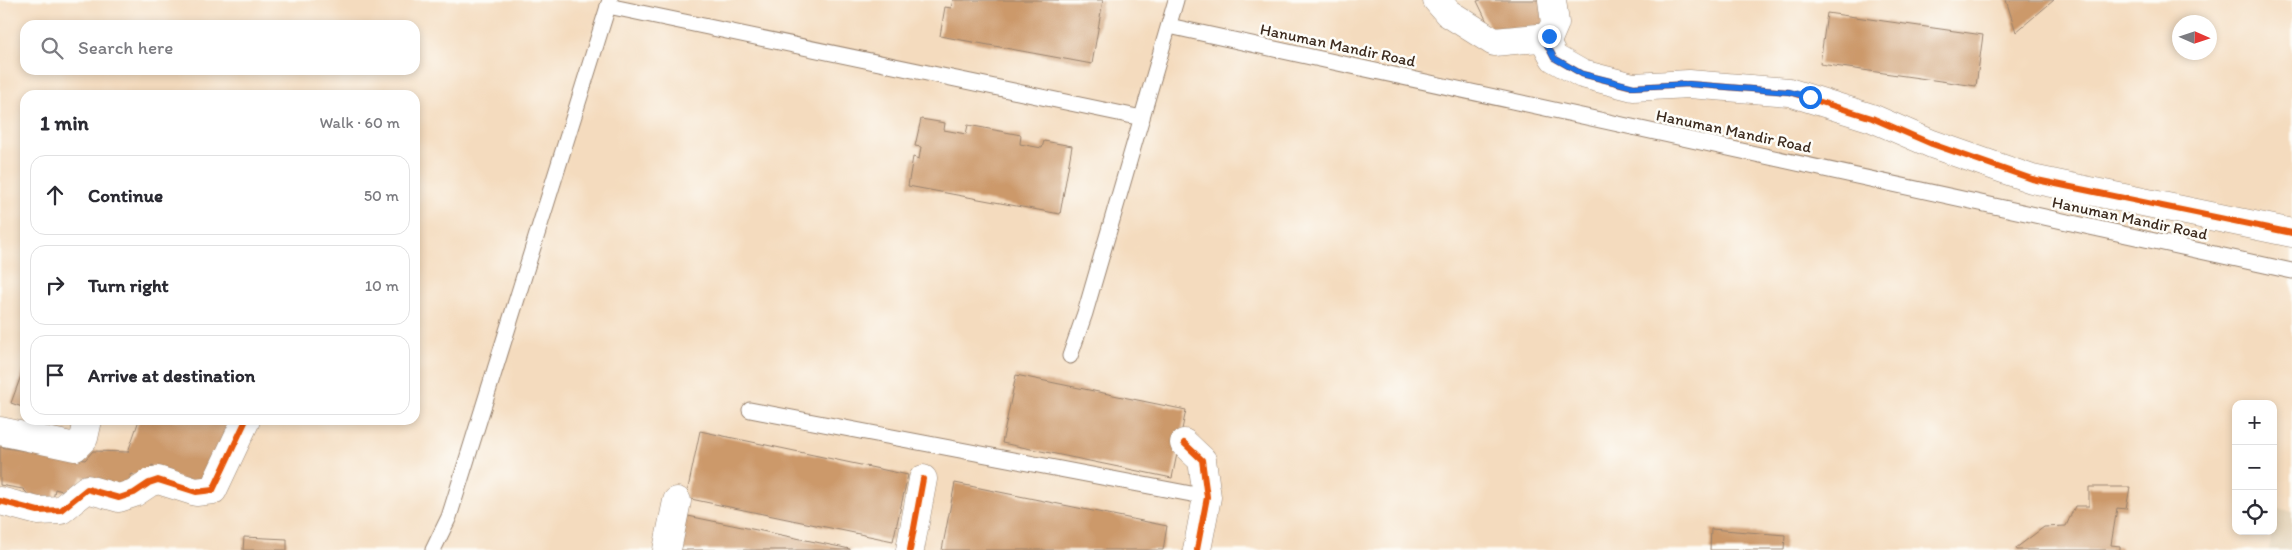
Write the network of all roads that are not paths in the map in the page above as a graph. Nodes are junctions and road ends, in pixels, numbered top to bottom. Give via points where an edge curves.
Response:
1 (1176, 0) edge
2 (1437, 0) edge
3 (1552, 0) edge
4 (609, 3) edge
5 (1168, 26) junction
6 (1543, 37) junction
7 (1142, 118) junction
8 (2292, 233) edge
9 (2292, 271) edge
10 (1070, 356) dead end
11 (750, 410) dead end
12 (87, 425) edge
13 (244, 425) edge
14 (0, 431) edge
15 (1184, 443) dead end
16 (923, 479) dead end
17 (1207, 497) junction
18 (0, 501) edge
19 (677, 501) dead end
20 (433, 550) edge
21 (667, 550) edge
22 (910, 550) edge
23 (1197, 550) edge

1 - 5 lane
2 - 6 street via 1448,13 1494,42
3 - 6 street via 1555,23 1549,36
4 - 7 lane
4 - 20 lane via 448,517
5 - 7 lane
5 - 9 lane, Hanuman Mandir Road
6 - 8 street via 1554,58 1582,74 1634,87 1689,84 1789,92 1872,118 1932,144 2032,180
7 - 10 lane
11 - 17 lane
12 - 14 street via 84,438 75,447
13 - 18 street via 213,490 196,492 158,480 119,498 87,489 61,510 38,511
15 - 17 street via 1202,460
16 - 22 street
17 - 23 street
19 - 21 street

